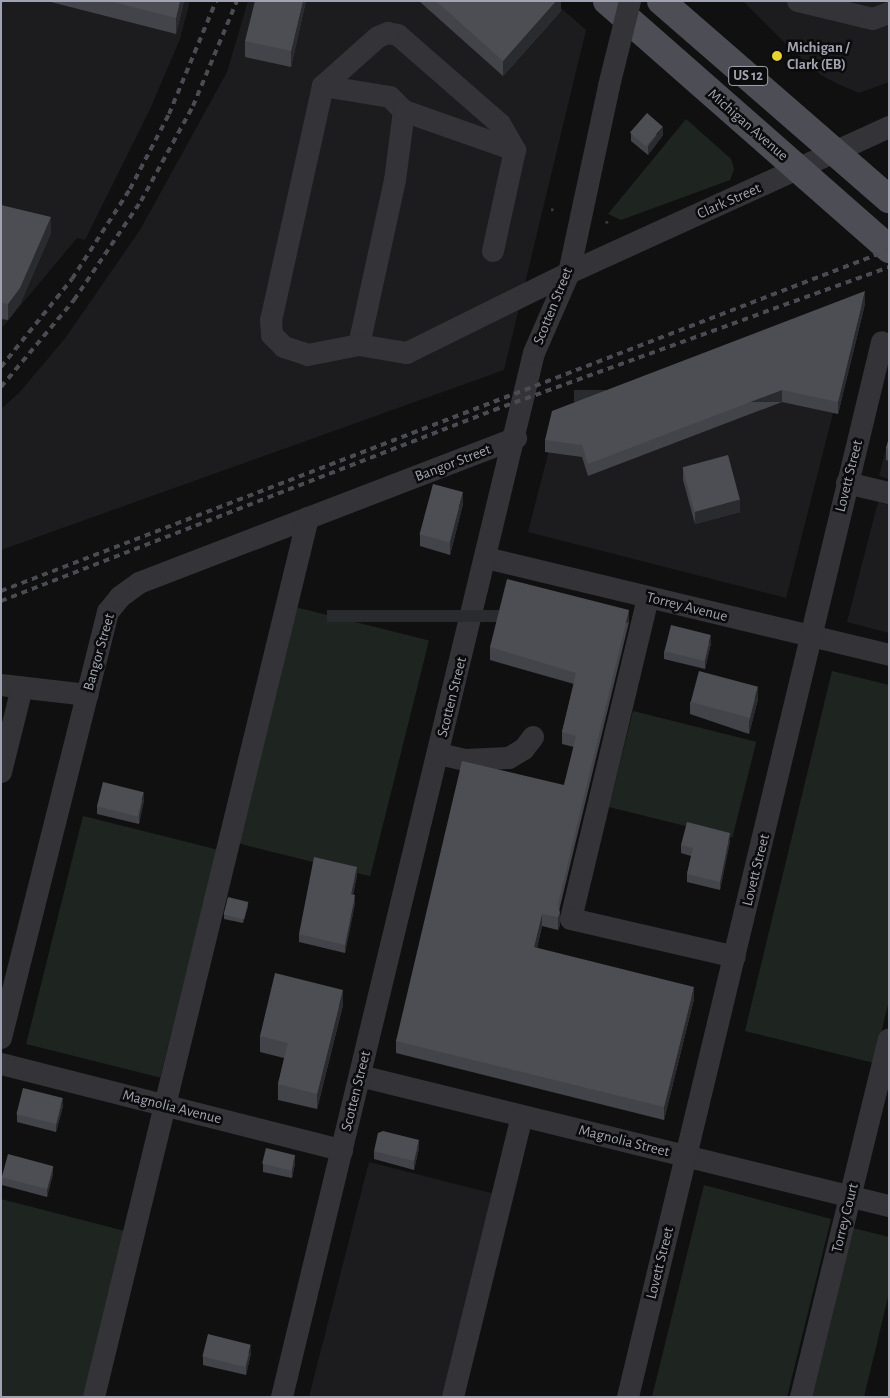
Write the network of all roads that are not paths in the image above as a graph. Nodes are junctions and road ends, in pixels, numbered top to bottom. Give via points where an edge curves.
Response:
1 (607, 1) edge
2 (630, 1) edge
3 (661, 1) edge
4 (798, 1) edge
5 (889, 13) edge
6 (323, 86) junction
7 (404, 111) junction
8 (889, 127) edge
9 (515, 150) junction
10 (836, 151) junction
11 (798, 169) junction
12 (889, 199) edge
13 (889, 249) edge
14 (492, 251) dead end
15 (569, 273) junction
16 (882, 342) dead end
17 (359, 345) junction
18 (516, 438) junction
19 (847, 483) junction
20 (889, 493) edge
21 (308, 518) junction
22 (486, 558) junction
23 (648, 598) junction
24 (813, 637) junction
25 (889, 655) edge
26 (12, 686) edge
27 (87, 695) junction
28 (533, 737) dead end
29 (439, 754) junction
30 (1, 772) edge
31 (735, 957) junction
32 (6, 998) edge
33 (1, 1038) edge
34 (889, 1040) edge
35 (1, 1064) edge
36 (360, 1076) junction
37 (164, 1105) junction
38 (522, 1116) junction
39 (342, 1150) junction
40 (686, 1156) junction
41 (851, 1196) junction
42 (889, 1206) edge
43 (94, 1397) edge
44 (282, 1397) edge
45 (453, 1397) edge
46 (628, 1397) edge
47 (801, 1397) edge

1 - 11 main road, Michigan Avenue / US 12
2 - 15 street, Scotten Street, bridge
3 - 10 main road, US 12
4 - 5 street via 873,19
6 - 7 street via 390,97
6 - 9 street via 378,37 388,33 398,35 500,124
6 - 17 street via 271,320 272,335 284,347 308,355
7 - 9 street
7 - 17 street via 394,180
8 - 10 street, Clark Street
9 - 14 street
10 - 11 street, Clark Street
10 - 12 main road, US 12
11 - 13 main road, Michigan Avenue / US 12
11 - 15 street, Clark Street
15 - 17 street, Clark Street via 407,353
15 - 18 street, Scotten Street via 534,353
16 - 19 street, Lovett Street
18 - 21 street, Bangor Street
18 - 22 street, Scotten Street
19 - 20 street
19 - 24 street, Lovett Street
21 - 27 street, Bangor Street via 129,589 108,612
21 - 37 street
22 - 23 street, Torrey Avenue
22 - 29 street, Scotten Street
23 - 24 street, Torrey Avenue
23 - 31 street via 572,919
24 - 25 street, Torrey Avenue
24 - 31 street, Lovett Street
26 - 27 street
26 - 30 street
27 - 32 street, Bangor Street
28 - 29 street via 524,749 509,758 465,760
29 - 36 street, Scotten Street
31 - 40 street, Lovett Street
32 - 33 street, Bangor Street
34 - 41 street, Torrey Court
35 - 37 street, Magnolia Avenue
36 - 38 street, Magnolia Street
36 - 39 street, Scotten Street
37 - 39 street, Magnolia Avenue
37 - 43 street
38 - 40 street, Magnolia Street
38 - 45 street
39 - 44 street, Scotten Street
40 - 41 street, Magnolia Street
40 - 46 street, Lovett Street
41 - 42 street, Magnolia Street
41 - 47 street, Torrey Court

